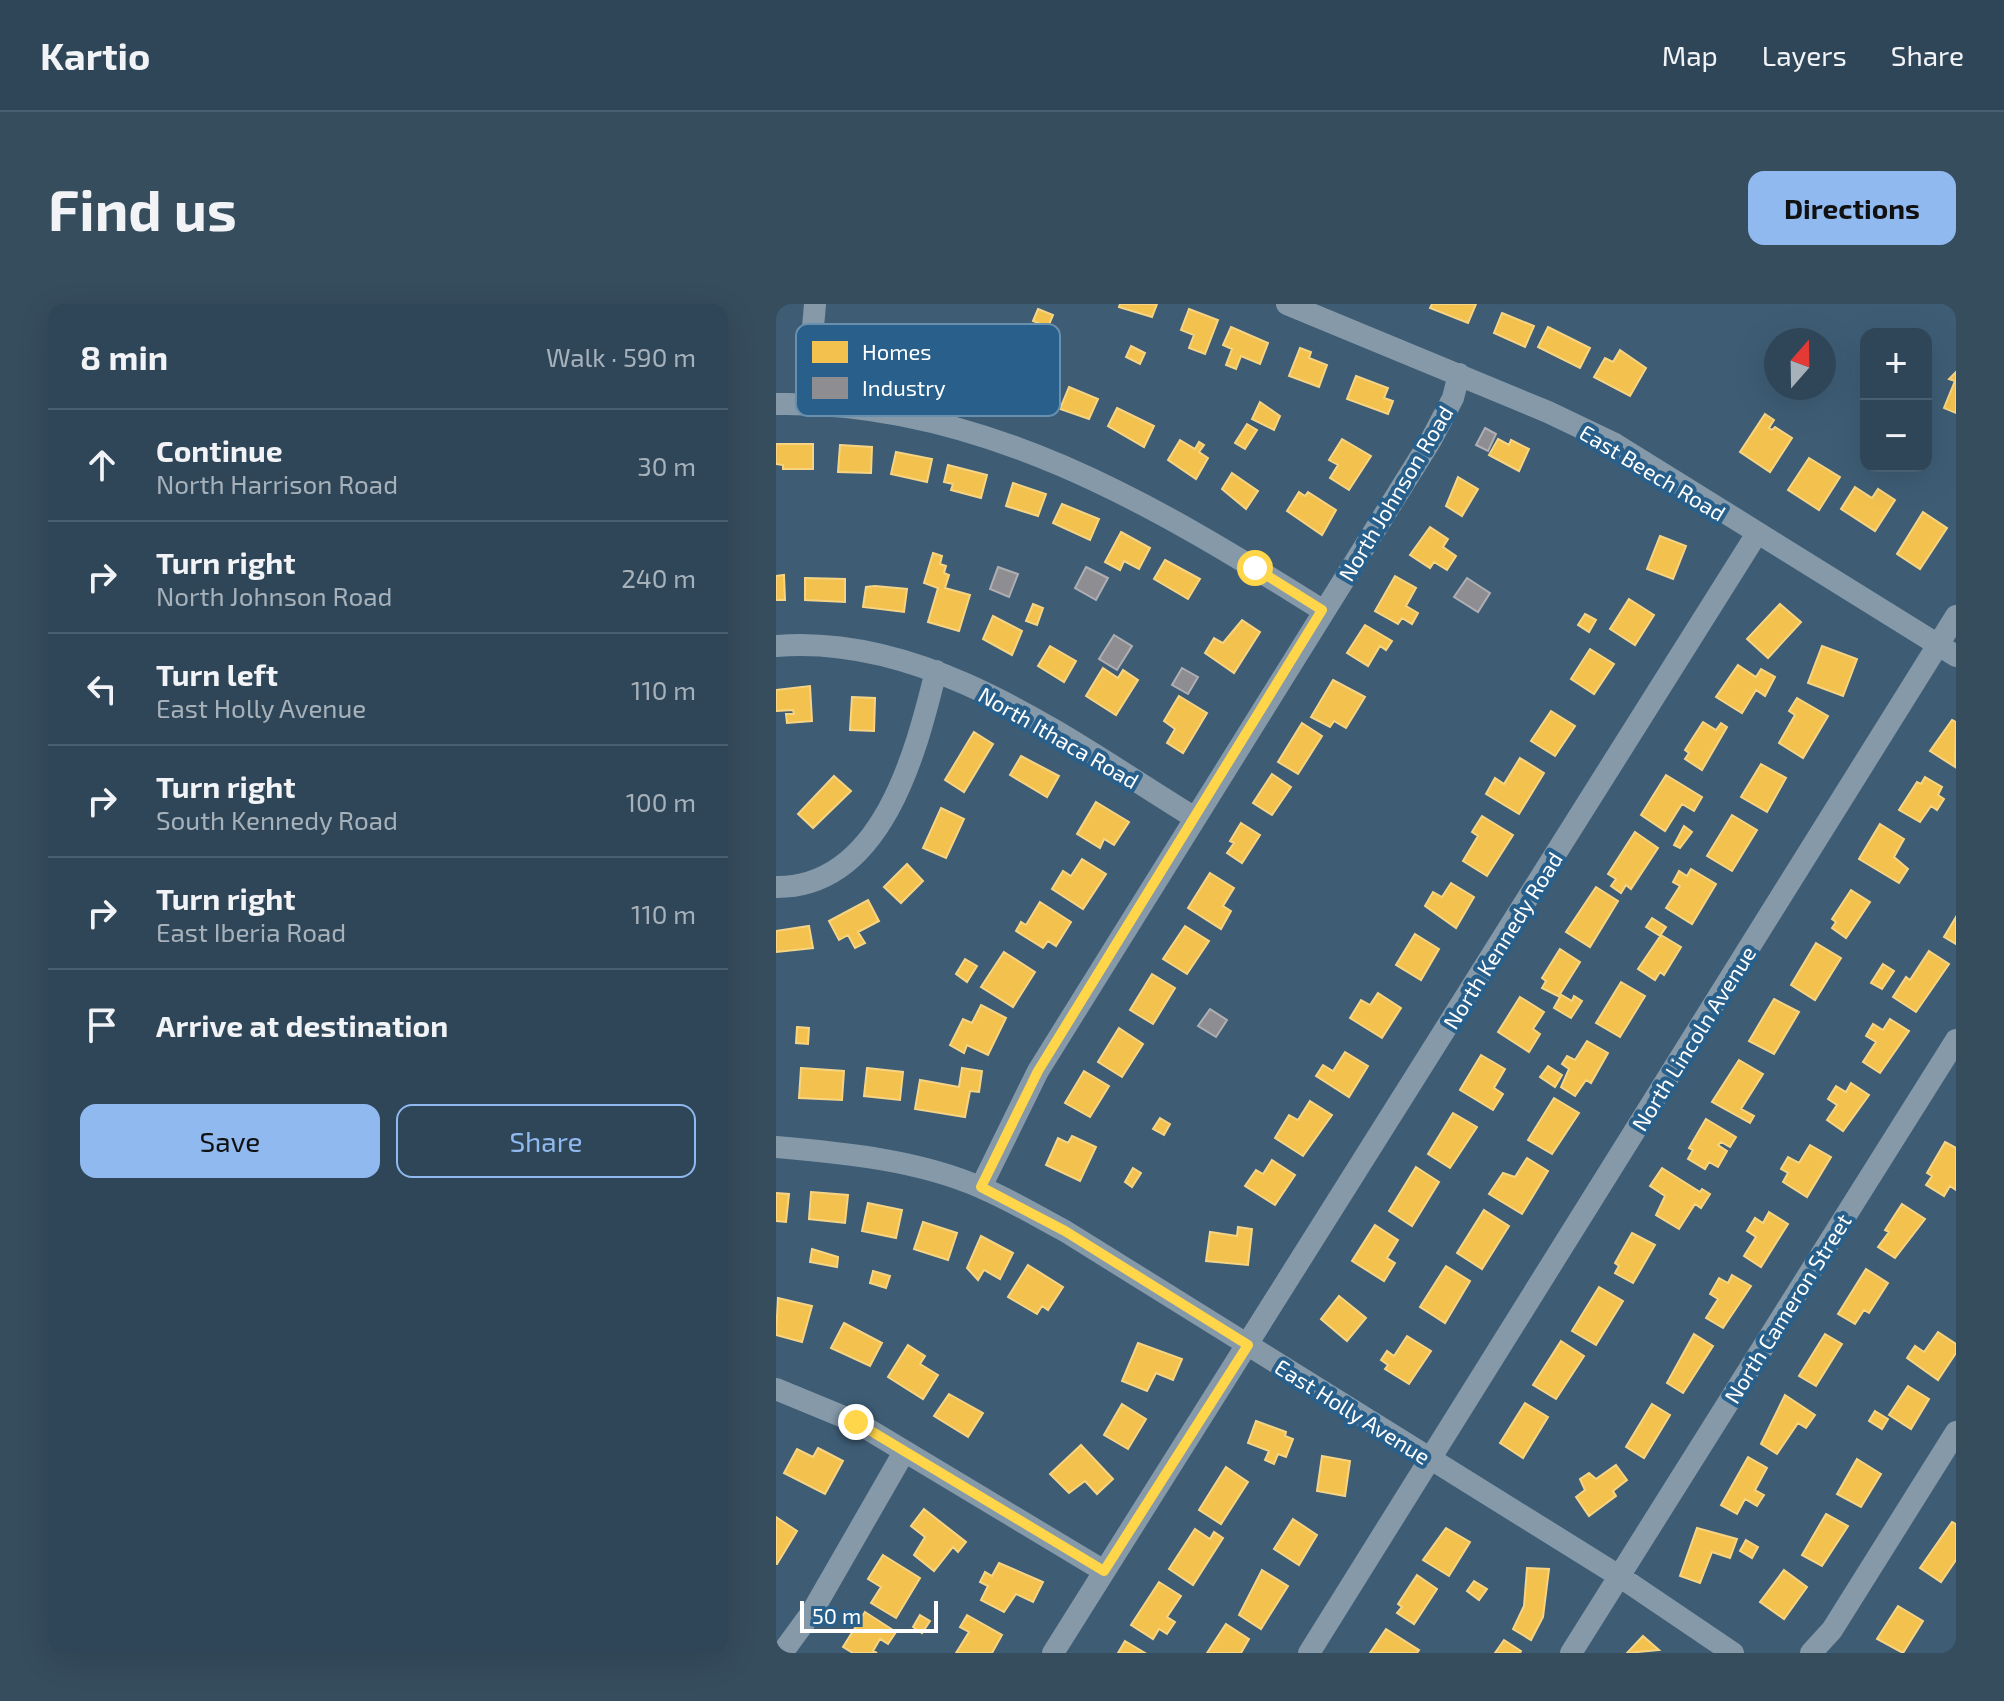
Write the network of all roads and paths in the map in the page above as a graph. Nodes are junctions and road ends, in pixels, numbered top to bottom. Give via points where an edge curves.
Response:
1 (815, 304) edge
2 (1287, 304) edge
3 (813, 324) edge
4 (1459, 374) junction
5 (796, 403) edge
6 (776, 404) edge
7 (909, 416) edge
8 (1756, 535) junction
9 (1322, 610) junction
10 (1956, 616) edge
11 (776, 646) edge
12 (1948, 651) edge
13 (936, 671) junction
14 (1195, 818) junction
15 (776, 887) edge
16 (1956, 1040) edge
17 (776, 1147) edge
18 (981, 1187) junction
19 (1248, 1345) junction
20 (776, 1389) edge
21 (1956, 1432) edge
22 (904, 1452) junction
23 (1428, 1458) junction
24 (1104, 1571) junction
25 (1619, 1576) junction
26 (782, 1653) edge
27 (1053, 1653) edge
28 (1309, 1653) edge
29 (1571, 1653) edge
30 (1733, 1653) edge
31 (1811, 1653) edge

1 - 3 street
2 - 4 street, East Beech Road
4 - 8 street, East Beech Road via 1615,444
4 - 9 street, North Johnson Road via 1431,440
5 - 6 street
7 - 9 street via 1011,443 1108,484
8 - 12 street, East Beech Road
8 - 19 street, North Kennedy Road
9 - 14 street, North Johnson Road
10 - 12 street, North Lincoln Avenue
11 - 13 street, North Ithaca Road via 831,648
12 - 23 street, North Lincoln Avenue
13 - 14 street, North Ithaca Road via 995,696
13 - 15 street via 898,793 883,823 828,873
14 - 18 street, North Johnson Road via 1038,1071
16 - 25 street, North Cameron Street
17 - 18 street, East Holly Avenue via 918,1167
18 - 19 street, East Holly Avenue via 1065,1231
19 - 23 street, East Holly Avenue
19 - 24 street, North Kennedy Road
20 - 22 street via 856,1422
21 - 31 street via 1832,1630
22 - 24 street
22 - 26 street via 812,1612
23 - 25 street, East Holly Avenue
23 - 28 street, North Lincoln Avenue
24 - 27 street, North Kennedy Road
25 - 29 street, North Cameron Street
25 - 30 street, East Holly Avenue

